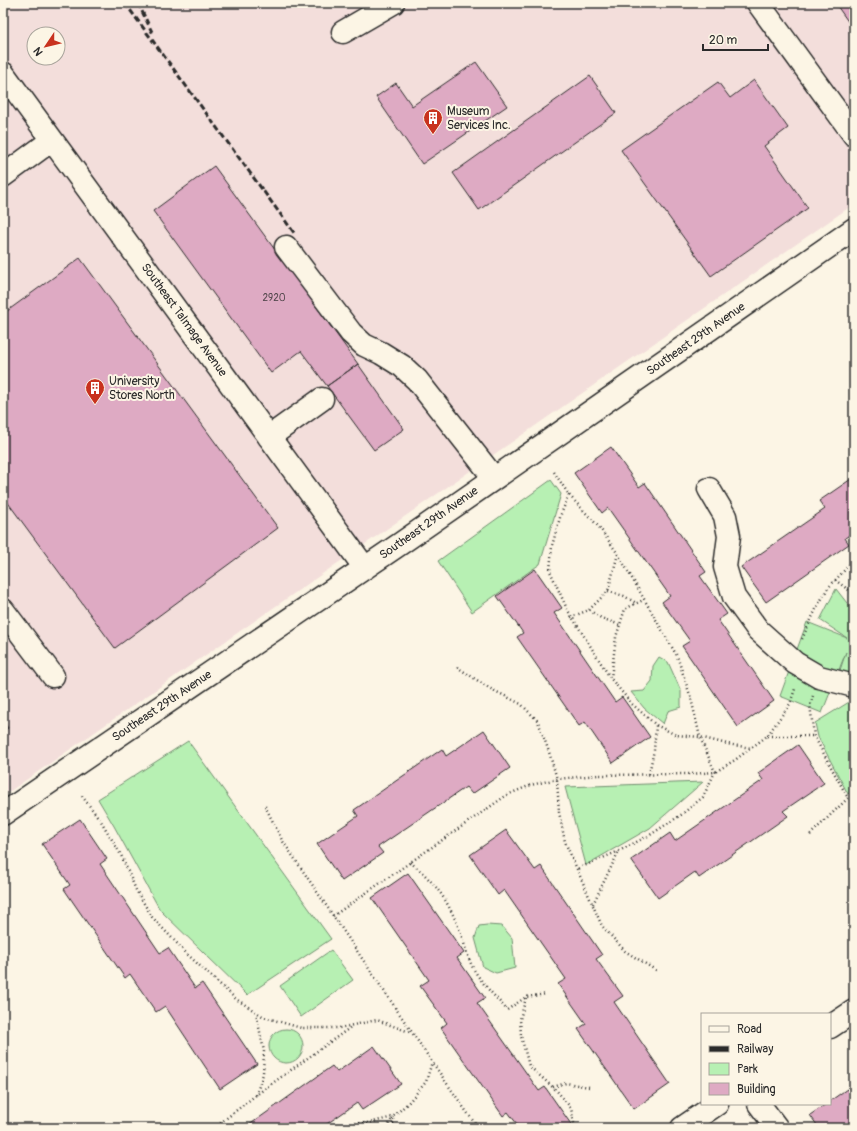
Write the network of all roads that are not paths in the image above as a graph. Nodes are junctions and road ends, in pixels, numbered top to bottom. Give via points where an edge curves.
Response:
1 (393, 3) edge
2 (758, 3) edge
3 (343, 32) dead end
4 (3, 73) edge
5 (854, 135) edge
6 (52, 140) junction
7 (3, 176) edge
8 (854, 229) edge
9 (286, 246) dead end
10 (322, 399) dead end
11 (269, 437) junction
12 (494, 478) junction
13 (710, 488) dead end
14 (365, 568) junction
15 (3, 610) edge
16 (53, 676) dead end
17 (854, 686) edge
18 (3, 814) edge
19 (854, 1011) edge
20 (831, 1026) edge
21 (716, 1105) edge
22 (760, 1105) edge
23 (682, 1128) edge
24 (776, 1128) edge

1 - 3 street
2 - 5 street
4 - 6 street, Southeast Talmage Avenue
6 - 7 street
6 - 11 street, Southeast Talmage Avenue
8 - 12 street, Southeast 29th Avenue
9 - 12 street via 352,333 364,345 402,366 417,380
10 - 11 street
11 - 14 street, Southeast Talmage Avenue
12 - 14 street, Southeast 29th Avenue
13 - 17 street via 726,522 729,536 725,567 734,597 758,630 795,663 819,677
14 - 18 street, Southeast 29th Avenue
15 - 16 street
19 - 20 street
21 - 23 street
22 - 24 street

